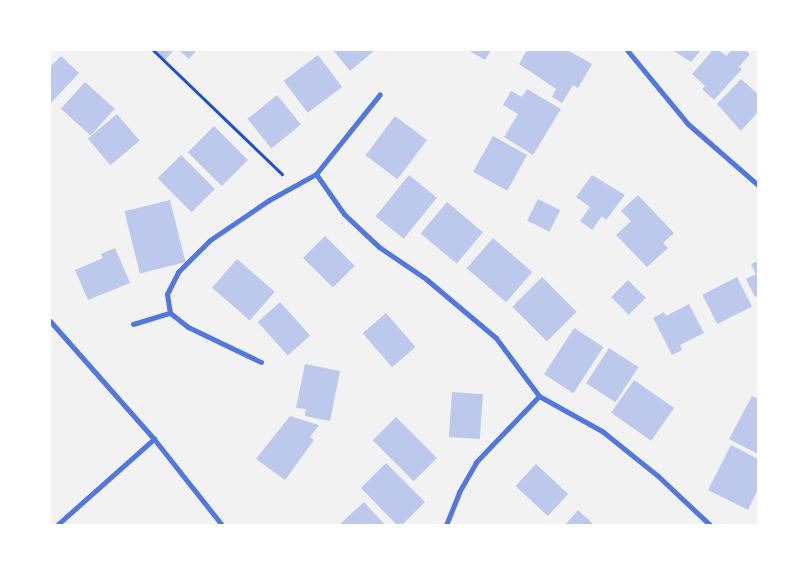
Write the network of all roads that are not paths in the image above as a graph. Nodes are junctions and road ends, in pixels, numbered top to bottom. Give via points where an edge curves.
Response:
1 (626, 50) edge
2 (380, 94) dead end
3 (316, 174) junction
4 (758, 185) edge
5 (170, 313) junction
6 (50, 321) edge
7 (133, 324) dead end
8 (261, 362) dead end
9 (539, 396) junction
10 (154, 439) junction
11 (57, 525) edge
12 (222, 525) edge
13 (446, 525) edge
14 (710, 525) edge

1 - 4 street via 688,124
2 - 3 street
3 - 5 street via 269,200 210,240 178,272 166,294
3 - 9 street via 344,214 379,246 426,279 496,338
5 - 7 street
5 - 8 street via 188,327
6 - 10 street
9 - 13 street via 476,462
9 - 14 street via 602,432 658,476
10 - 11 street
10 - 12 street

